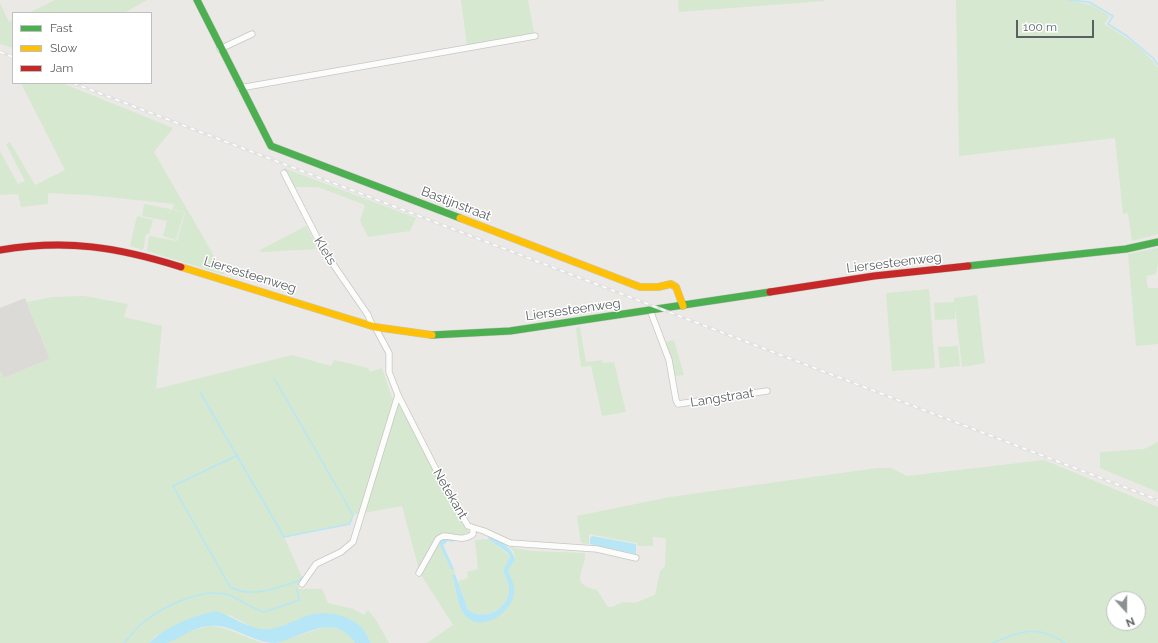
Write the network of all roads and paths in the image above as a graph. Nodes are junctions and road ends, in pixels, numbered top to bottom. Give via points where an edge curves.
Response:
1 (197, 0) edge
2 (252, 34) dead end
3 (535, 36) dead end
4 (220, 48) junction
5 (240, 88) junction
6 (284, 173) dead end
7 (1158, 242) edge
8 (0, 250) edge
9 (683, 306) junction
10 (650, 310) junction
11 (373, 326) junction
12 (767, 391) dead end
13 (398, 395) junction
14 (473, 529) junction
15 (636, 558) dead end
16 (419, 573) dead end
17 (302, 584) dead end

1 - 4 street, Bastijnstraat
2 - 4 street
3 - 5 street
4 - 5 street, Bastijnstraat
5 - 9 street, Bastijnstraat via 271,146 640,287 671,284 676,287
6 - 11 street, Klets via 324,251
7 - 9 street, Liersesteenweg via 1126,249 874,276
8 - 11 street, Liersesteenweg via 52,244 110,247
9 - 10 street, Liersesteenweg
10 - 11 street, Liersesteenweg via 510,332 462,336 420,335
10 - 12 street, Langstraat via 669,360 678,404
11 - 13 street, Netekant via 389,352 389,372
13 - 14 street, Netekant via 447,491 468,526
13 - 17 street via 350,546 316,564
14 - 15 street, Netekant via 484,531 510,543 592,549
14 - 16 street via 470,537 459,539 443,536 438,539

